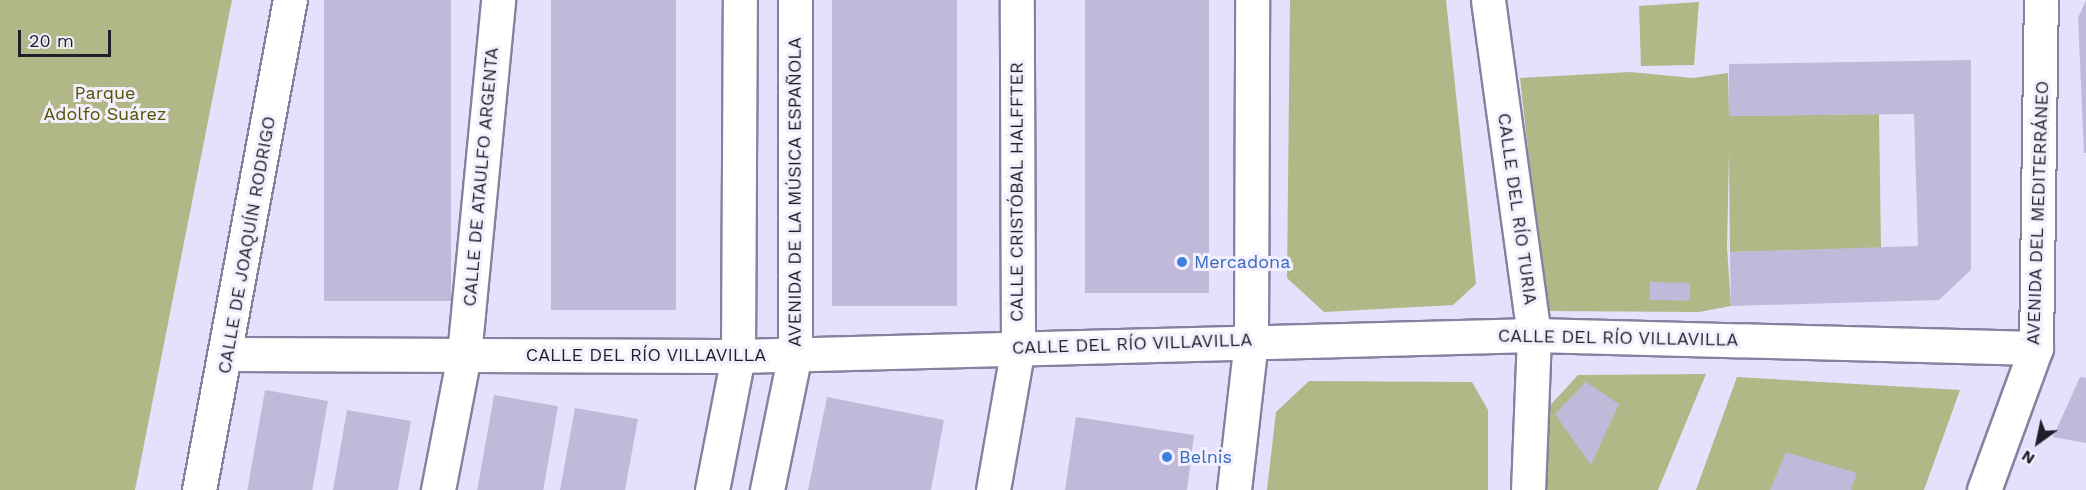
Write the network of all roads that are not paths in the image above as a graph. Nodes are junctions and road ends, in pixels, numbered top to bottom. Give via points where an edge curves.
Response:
1 (291, 0) edge
2 (498, 0) edge
3 (740, 0) edge
4 (795, 0) edge
5 (1017, 0) edge
6 (1252, 0) edge
7 (1488, 0) edge
8 (2041, 0) edge
9 (1534, 335) junction
10 (1251, 340) junction
11 (1018, 347) junction
12 (2036, 348) junction
13 (228, 354) junction
14 (795, 354) junction
15 (464, 355) junction
16 (738, 356) junction
17 (200, 490) edge
18 (438, 490) edge
19 (712, 490) edge
20 (767, 490) edge
21 (993, 490) edge
22 (1234, 490) edge
23 (1528, 490) edge
24 (1984, 490) edge

1 - 13 street, CALLE DE JOAQUÍN RODRIGO
2 - 15 street, CALLE DE ATAULFO ARGENTA
3 - 16 street
4 - 14 street, AVENIDA DE LA MÚSICA ESPAÑOLA
5 - 11 street, CALLE CRISTÓBAL HALFFTER
6 - 10 street
7 - 9 street, CALLE DEL RÍO TURIA
8 - 12 street, AVENIDA DEL MEDITERRÁNEO
9 - 10 street, CALLE DEL RÍO VILLAVILLA
9 - 12 street, CALLE DEL RÍO VILLAVILLA
9 - 23 street, CALLE DEL RÍO TURIA
10 - 11 street, CALLE DEL RÍO VILLAVILLA
10 - 22 street
11 - 14 street, CALLE DEL RÍO VILLAVILLA
11 - 21 street, CALLE CRISTÓBAL HALFFTER
12 - 24 street, AVENIDA DEL MEDITERRÁNEO
13 - 15 street, CALLE DEL RÍO VILLAVILLA
13 - 17 street, CALLE DE JOAQUÍN RODRIGO
14 - 16 street, CALLE DEL RÍO VILLAVILLA
14 - 20 street, AVENIDA DE LA MÚSICA ESPAÑOLA
15 - 16 street, CALLE DEL RÍO VILLAVILLA
15 - 18 street, CALLE DE ATAULFO ARGENTA
16 - 19 street

